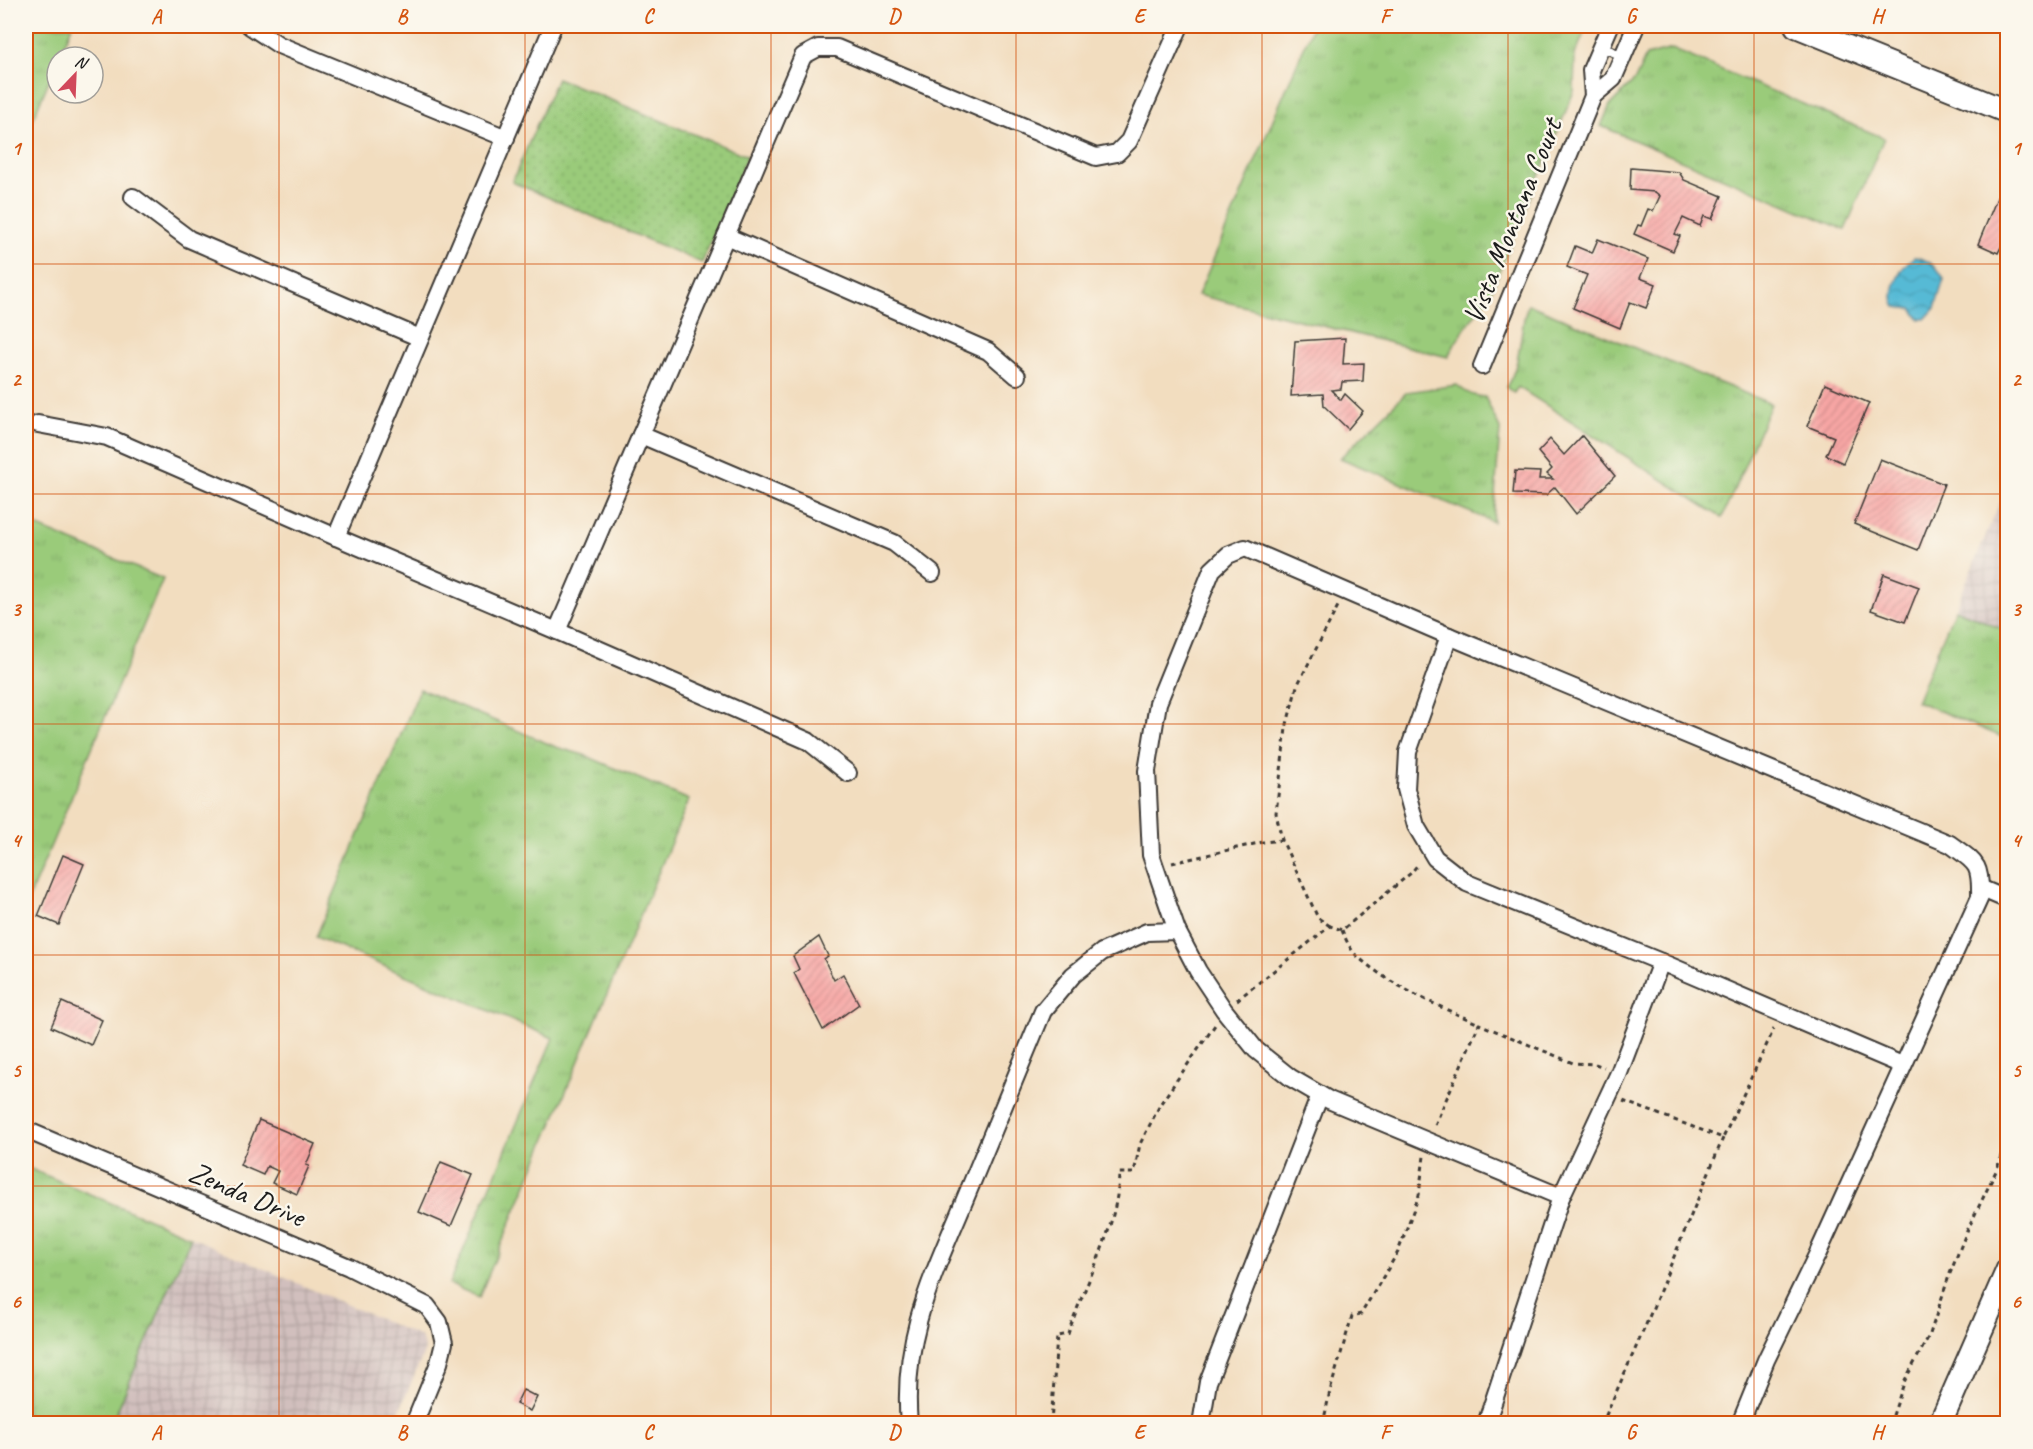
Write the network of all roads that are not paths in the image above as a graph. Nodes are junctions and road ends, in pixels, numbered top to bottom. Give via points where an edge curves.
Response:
1 (250, 26) edge
2 (553, 26) edge
3 (1180, 26) edge
4 (1610, 26) edge
5 (1636, 26) edge
6 (1796, 26) edge
7 (1601, 47) junction
8 (1623, 56) junction
9 (1593, 96) junction
10 (2007, 112) edge
11 (506, 138) junction
12 (133, 197) dead end
13 (726, 236) junction
14 (420, 338) junction
15 (1482, 366) dead end
16 (1017, 376) dead end
17 (38, 424) dead end
18 (641, 435) junction
19 (336, 537) junction
20 (932, 573) dead end
21 (557, 631) junction
22 (1449, 636) junction
23 (848, 773) dead end
24 (1980, 888) junction
25 (2007, 900) edge
26 (1177, 931) junction
27 (1661, 962) junction
28 (1902, 1065) junction
29 (1320, 1095) junction
30 (26, 1130) edge
31 (1561, 1197) junction
32 (2007, 1269) edge
33 (414, 1424) edge
34 (909, 1424) edge
35 (1201, 1424) edge
36 (1486, 1424) edge
37 (1740, 1424) edge
38 (1940, 1424) edge

1 - 11 street via 279,45
2 - 11 street
3 - 13 street via 1129,141 1117,153 1096,157 837,48 818,48 803,56
4 - 7 street, Vista Montana Court
5 - 8 street, Vista Montana Court
6 - 10 main road
7 - 8 lane
7 - 9 street, Vista Montana Court via 1591,70
8 - 9 street, Vista Montana Court via 1613,79
9 - 15 street, Vista Montana Court
11 - 14 street
12 - 14 street via 189,239
13 - 16 street via 988,351
13 - 18 street
14 - 19 street
17 - 19 street via 107,437
18 - 20 street via 894,543
18 - 21 street
19 - 21 street
21 - 23 street via 808,741
22 - 24 street via 1950,844 1973,860 1981,874
22 - 26 street via 1245,548 1228,555 1212,570 1158,703 1148,771 1151,855
22 - 27 street via 1408,752 1406,789 1416,826 1432,854 1467,883
24 - 25 street
24 - 28 street via 1980,897
26 - 29 street via 1198,971 1256,1050
26 - 34 street via 1147,932 1102,952 1058,990 1043,1011 924,1297 911,1347 906,1394
27 - 28 street
27 - 31 street via 1619,1073
28 - 37 street
29 - 31 street
29 - 35 street via 1208,1382
30 - 33 street, Zenda Drive via 359,1272 427,1306 439,1322 444,1343
31 - 36 street
32 - 38 main road

